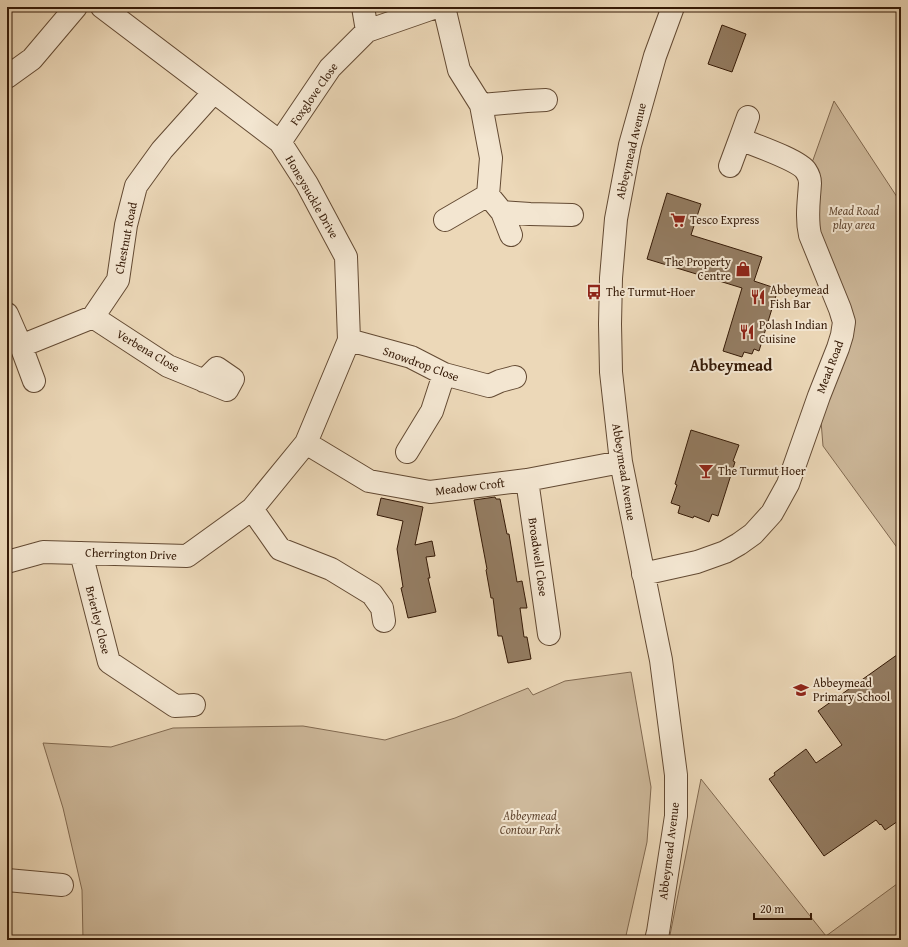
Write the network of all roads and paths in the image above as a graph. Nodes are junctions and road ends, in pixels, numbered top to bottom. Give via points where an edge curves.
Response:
1 (76, 7) edge
2 (102, 7) edge
3 (363, 7) edge
4 (436, 7) edge
5 (444, 7) edge
6 (673, 7) edge
7 (367, 31) junction
8 (7, 77) edge
9 (214, 92) junction
10 (546, 100) dead end
11 (481, 105) junction
12 (748, 117) dead end
13 (740, 139) junction
14 (280, 142) junction
15 (730, 166) dead end
16 (488, 195) junction
17 (502, 212) junction
18 (572, 215) dead end
19 (445, 220) dead end
20 (511, 235) dead end
21 (7, 314) edge
22 (93, 317) junction
23 (349, 340) junction
24 (21, 346) junction
25 (444, 374) junction
26 (515, 377) dead end
27 (34, 381) dead end
28 (227, 390) dead end
29 (306, 443) junction
30 (407, 452) dead end
31 (621, 462) junction
32 (527, 480) junction
33 (252, 509) junction
34 (81, 553) junction
35 (7, 562) edge
36 (643, 574) junction
37 (384, 621) dead end
38 (549, 634) dead end
39 (194, 705) dead end
40 (7, 880) edge
41 (62, 885) dead end
42 (656, 940) edge

1 - 8 street via 32,59
2 - 9 street, Honeysuckle Drive
3 - 7 street
4 - 7 street, Foxglove Close
5 - 11 street via 459,70
6 - 31 street, Abbeymead Avenue via 655,56 630,145 616,219 610,324 612,380
7 - 14 street, Foxglove Close via 330,68
9 - 14 street, Honeysuckle Drive
9 - 22 street, Chestnut Road via 162,150 136,186 126,225 118,280
10 - 11 street
11 - 16 street via 492,158
12 - 13 street
13 - 15 street
13 - 36 street, Mead Road via 791,160 806,171 810,180 810,235 840,309 844,322 842,335 788,484 769,517 753,534 725,552 697,562
14 - 23 street, Honeysuckle Drive via 308,184 346,257
16 - 17 street
16 - 19 street
17 - 18 street
17 - 20 street
21 - 24 street
22 - 24 street
22 - 28 street, Verbena Close via 168,366
23 - 25 street, Snowdrop Close via 411,357
23 - 29 street, Honeysuckle Drive
24 - 27 street
25 - 26 street, Snowdrop Close via 489,393 500,381
25 - 30 street via 432,411
29 - 32 street, Meadow Croft via 369,481 430,492
29 - 33 street, Cherrington Drive
31 - 32 street, Meadow Croft
31 - 36 street, Abbeymead Avenue
32 - 38 street, Broadwell Close
33 - 34 street, Cherrington Drive via 187,556
33 - 37 street via 280,549 331,569 372,594 382,608
34 - 35 street, Cherrington Drive via 43,552
34 - 39 street, Brierley Close via 107,665 175,706
36 - 42 street, Abbeymead Avenue via 661,660 676,775 676,816
40 - 41 street

